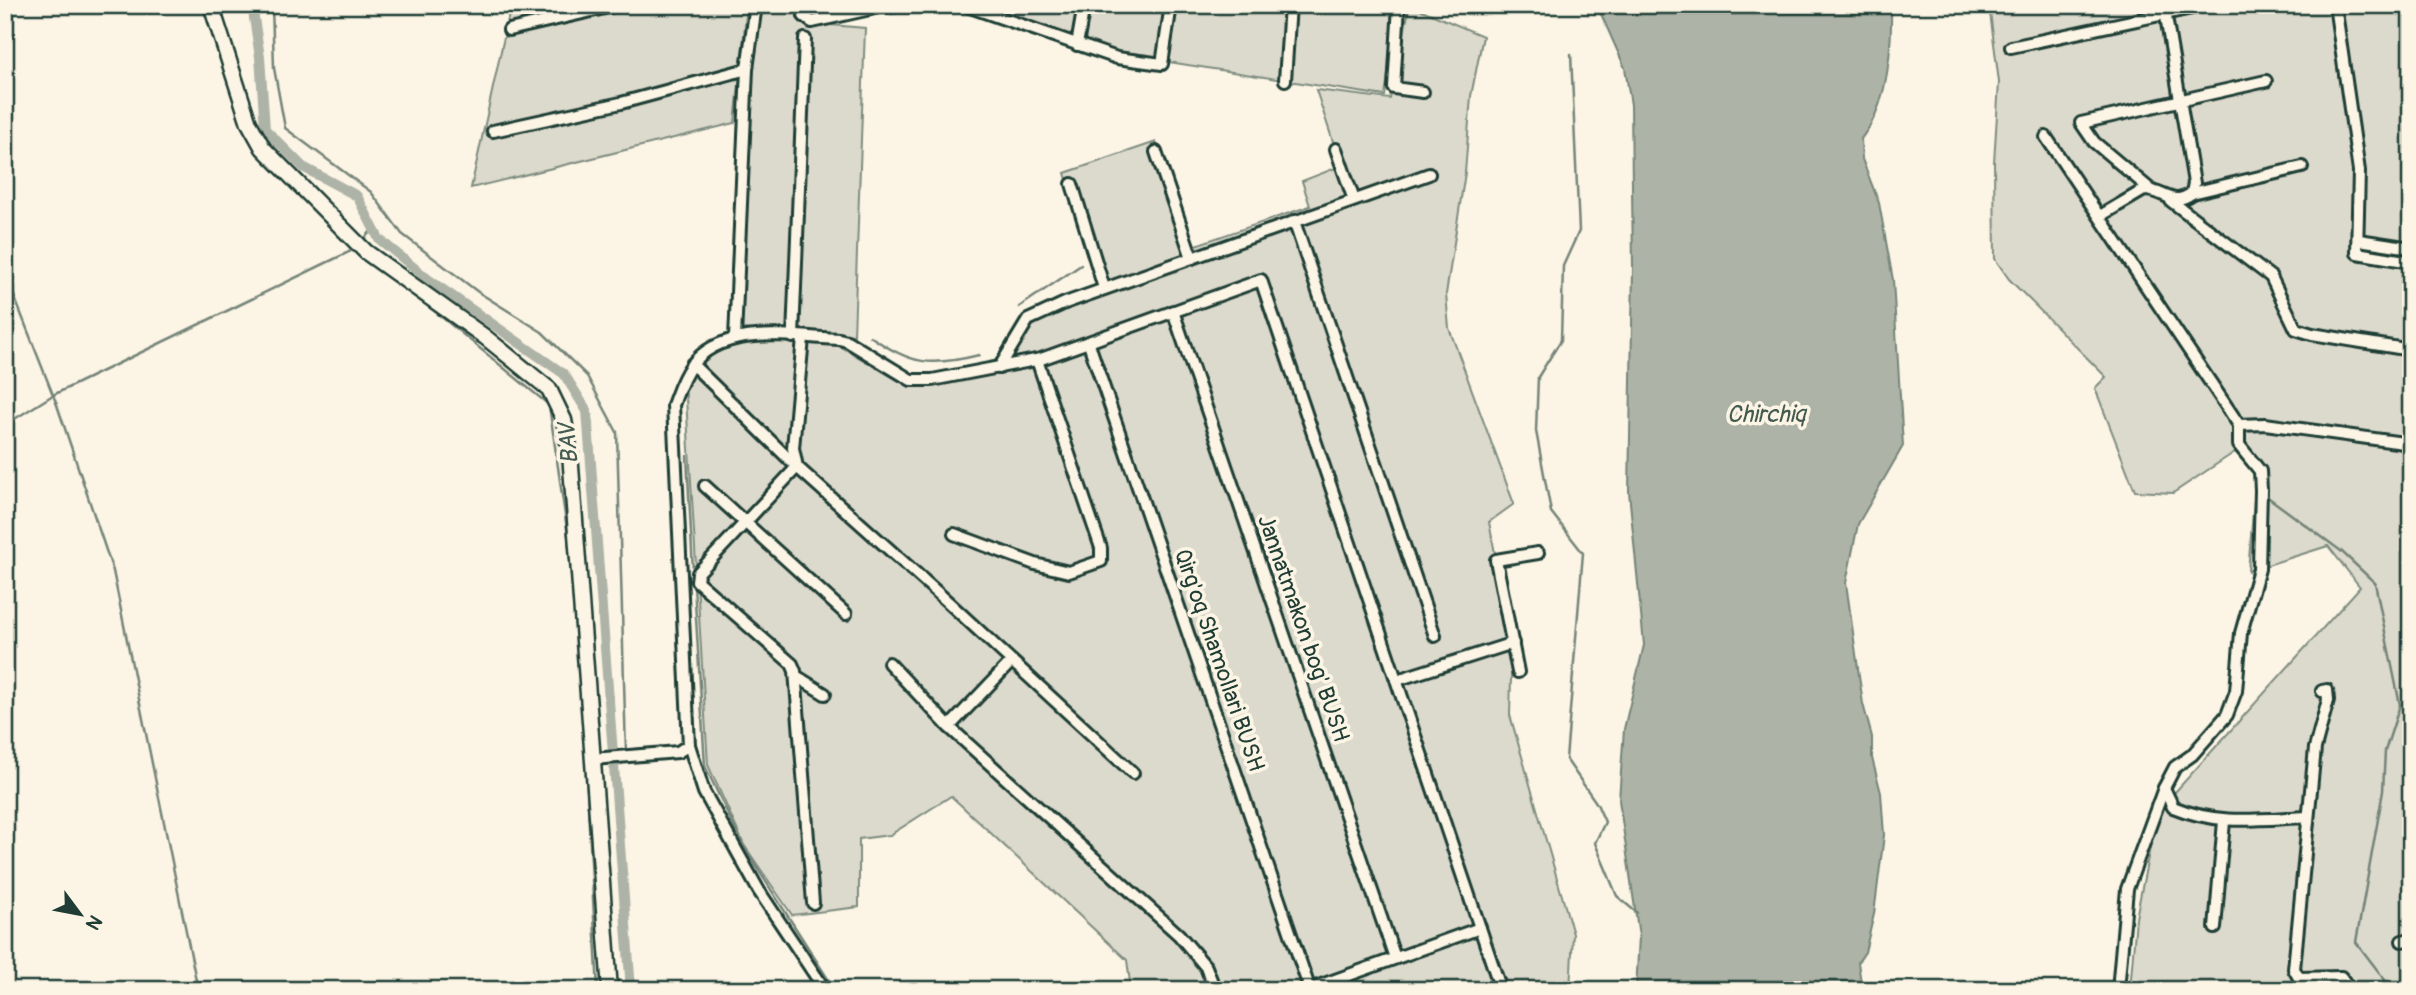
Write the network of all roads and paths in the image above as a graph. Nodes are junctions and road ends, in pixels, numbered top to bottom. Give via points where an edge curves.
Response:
1 (211, 5) edge
2 (618, 5) edge
3 (756, 5) edge
4 (804, 5) edge
5 (919, 5) edge
6 (964, 5) edge
7 (1084, 5) edge
8 (1171, 5) edge
9 (1290, 5) edge
10 (1399, 5) edge
11 (2206, 5) edge
12 (2335, 5) edge
13 (595, 8) edge
14 (994, 9) edge
15 (2165, 10) edge
16 (509, 30) dead end
17 (805, 39) dead end
18 (1077, 45) junction
19 (2011, 47) dead end
20 (747, 69) junction
21 (1285, 80) dead end
22 (2266, 80) dead end
23 (1423, 92) dead end
24 (2181, 100) junction
25 (493, 131) dead end
26 (2046, 137) dead end
27 (1336, 149) dead end
28 (1156, 152) dead end
29 (2302, 167) dead end
30 (1429, 174) dead end
31 (1072, 184) dead end
32 (2151, 190) junction
33 (2192, 193) junction
34 (1354, 200) junction
35 (2171, 201) junction
36 (2100, 216) junction
37 (1294, 221) junction
38 (2359, 240) junction
39 (2411, 248) edge
40 (1192, 258) junction
41 (2411, 262) edge
42 (1104, 288) junction
43 (1173, 311) junction
44 (798, 337) junction
45 (735, 338) junction
46 (1089, 344) junction
47 (2411, 349) edge
48 (1037, 360) junction
49 (692, 364) junction
50 (999, 368) junction
51 (2239, 425) junction
52 (2411, 444) edge
53 (797, 467) junction
54 (705, 486) dead end
55 (744, 523) junction
56 (954, 534) dead end
57 (1538, 553) dead end
58 (682, 581) junction
59 (697, 581) junction
60 (846, 614) dead end
61 (1435, 636) dead end
62 (1513, 643) junction
63 (1011, 662) junction
64 (889, 663) dead end
65 (1518, 672) dead end
66 (796, 676) junction
67 (1397, 680) junction
68 (2322, 691) dead end
69 (825, 694) dead end
70 (949, 727) junction
71 (689, 745) junction
72 (598, 759) junction
73 (1133, 773) dead end
74 (2164, 788) junction
75 (2308, 817) junction
76 (2224, 821) junction
77 (813, 903) dead end
78 (1480, 928) junction
79 (2215, 928) dead end
80 (1395, 958) junction
81 (1310, 989) edge
82 (611, 990) edge
83 (825, 990) edge
84 (1215, 990) edge
85 (1501, 990) edge
86 (2118, 990) edge
87 (2350, 990) edge

1 - 72 street via 248,123 263,148 366,252 485,337 549,389 558,402 570,453
2 - 13 street
3 - 20 street
4 - 5 street via 804,16 812,22 879,7
6 - 14 street
7 - 18 street
8 - 18 street via 1162,64 1117,58
9 - 21 street
10 - 23 street via 1394,88
11 - 15 street
12 - 38 street via 2359,171
13 - 16 street
14 - 18 street
15 - 19 street
15 - 24 street
17 - 44 street
20 - 25 street
20 - 45 street
22 - 24 street
24 - 32 street via 2081,123 2094,142
24 - 33 street
26 - 36 street
27 - 34 street
28 - 40 street
29 - 33 street
30 - 34 street
31 - 42 street
32 - 35 street
32 - 36 street
33 - 35 street
34 - 37 street
35 - 47 street via 2272,277 2296,329
36 - 51 street
37 - 40 street
37 - 61 street
38 - 39 street
38 - 41 street via 2357,253
40 - 42 street
42 - 50 street via 1028,320
43 - 46 street
43 - 67 street via 1263,281
43 - 80 street, Jannatmakon bog' BUSH
44 - 45 street
44 - 50 street via 847,341 911,380
44 - 53 street via 793,448
45 - 49 street
46 - 48 street
46 - 81 street, Qirg'oq Shamollari BUSH
48 - 50 street
48 - 56 street via 1101,548 1101,561 1069,572
49 - 53 street
49 - 58 street via 673,405
51 - 52 street via 2265,424
51 - 74 street via 2239,445 2260,471 2261,490 2259,569 2241,633 2236,691 2227,715 2192,755 2175,767
53 - 55 street
53 - 63 street
54 - 55 street
55 - 59 street via 698,573
55 - 60 street
57 - 62 street via 1496,560
58 - 59 street
58 - 71 street
59 - 66 street via 792,664
62 - 65 street
62 - 67 street
63 - 70 street
63 - 73 street
64 - 70 street
66 - 69 street
66 - 77 street
67 - 78 street
68 - 75 street via 2328,690 2328,700 2315,748
70 - 84 street via 1179,935 1206,967
71 - 72 street via 678,752
71 - 83 street via 704,792
72 - 82 street
74 - 76 street via 2173,807
74 - 86 street via 2127,888
75 - 76 street
75 - 87 street via 2294,972 2299,978 2341,977
76 - 79 street
78 - 80 street
78 - 85 street
80 - 81 street

